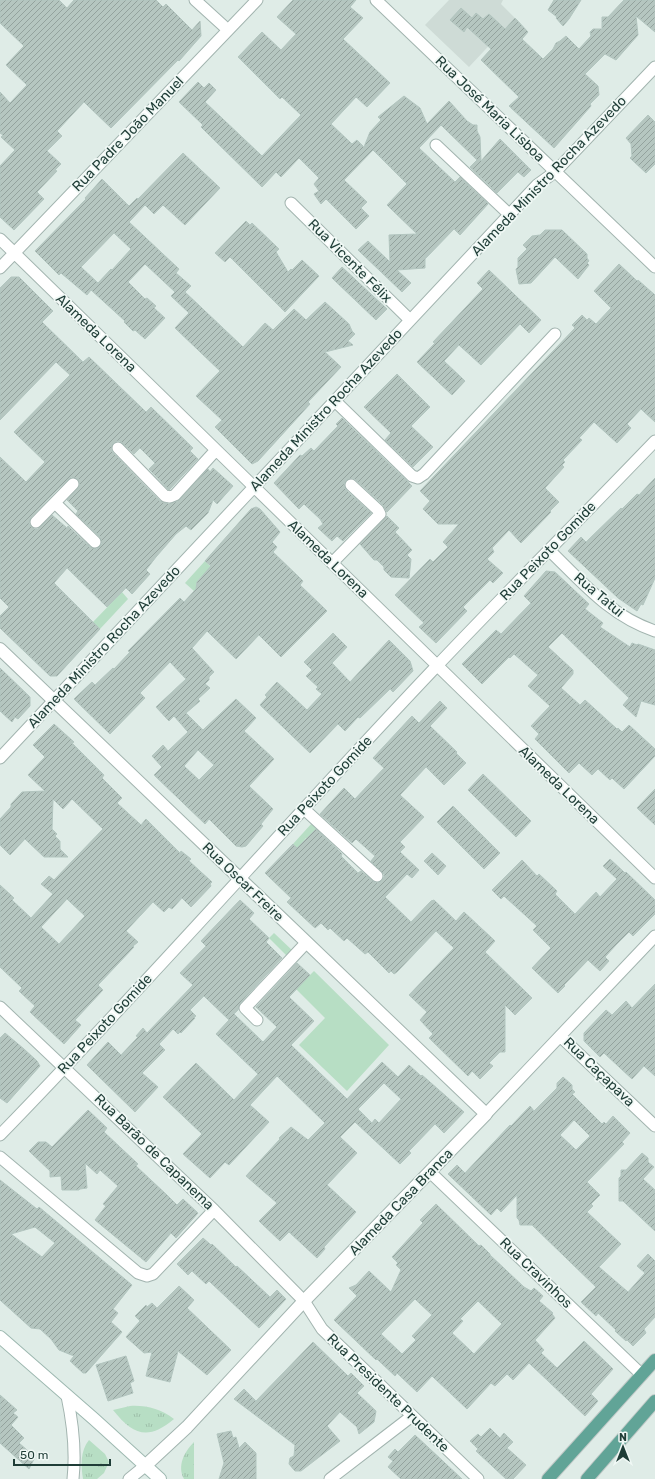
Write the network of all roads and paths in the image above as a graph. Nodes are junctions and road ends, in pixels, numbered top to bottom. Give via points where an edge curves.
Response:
1 (195, 0) edge
2 (257, 0) edge
3 (376, 0) edge
4 (228, 30) junction
5 (655, 67) edge
6 (436, 145) dead end
7 (555, 172) junction
8 (291, 203) dead end
9 (510, 215) junction
10 (0, 239) edge
11 (14, 253) junction
12 (655, 267) edge
13 (0, 268) edge
14 (410, 320) junction
15 (555, 334) dead end
16 (335, 401) junction
17 (655, 441) edge
18 (118, 448) dead end
19 (216, 450) junction
20 (73, 484) dead end
21 (351, 485) dead end
22 (254, 487) junction
23 (55, 503) junction
24 (36, 522) dead end
25 (94, 542) dead end
26 (549, 550) junction
27 (332, 563) junction
28 (655, 631) edge
29 (0, 648) edge
30 (437, 666) junction
31 (54, 700) junction
32 (0, 758) edge
33 (304, 809) junction
34 (377, 876) dead end
35 (239, 878) junction
36 (655, 878) edge
37 (655, 936) edge
38 (306, 943) junction
39 (0, 1008) edge
40 (257, 1020) dead end
41 (560, 1036) junction
42 (65, 1068) junction
43 (486, 1114) junction
44 (655, 1126) edge
45 (0, 1135) edge
46 (0, 1157) edge
47 (430, 1172) junction
48 (214, 1210) junction
49 (304, 1301) junction
50 (0, 1337) edge
51 (655, 1360) edge
52 (642, 1375) junction
53 (67, 1396) junction
54 (655, 1401) edge
55 (412, 1416) junction
56 (145, 1466) junction
57 (73, 1479) edge
58 (128, 1479) edge
59 (160, 1479) edge
60 (330, 1479) edge
61 (478, 1479) edge
62 (548, 1479) edge
63 (588, 1479) edge

1 - 4 street
2 - 4 street, Rua Padre João Manuel
3 - 7 street, Rua José Maria Lisboa
4 - 11 street, Rua Padre João Manuel
5 - 7 street, Alameda Ministro Rocha Azevedo
6 - 9 street
7 - 9 street, Alameda Ministro Rocha Azevedo via 537,185
7 - 12 street, Rua José Maria Lisboa
8 - 14 street, Rua Vicente Félix
9 - 14 street, Alameda Ministro Rocha Azevedo
10 - 11 street, Alameda Lorena
11 - 13 street, Rua Padre João Manuel
11 - 19 street, Alameda Lorena
14 - 16 street, Alameda Ministro Rocha Azevedo
15 - 16 street via 418,478 412,476
16 - 22 street, Alameda Ministro Rocha Azevedo
17 - 26 street, Rua Peixoto Gomide
18 - 19 street via 165,496 170,497 175,495
19 - 22 street, Alameda Lorena
20 - 23 street
21 - 27 street via 380,514
22 - 27 street, Alameda Lorena
22 - 31 street, Alameda Ministro Rocha Azevedo
23 - 24 street
23 - 25 street
26 - 28 street, Rua Tatui via 613,610
26 - 30 street, Rua Peixoto Gomide
27 - 30 street, Alameda Lorena
29 - 31 street, Rua Oscar Freire
30 - 33 street, Rua Peixoto Gomide
30 - 36 street, Alameda Lorena
31 - 32 street, Alameda Ministro Rocha Azevedo
31 - 35 street, Rua Oscar Freire
33 - 34 street
33 - 35 street, Rua Peixoto Gomide
35 - 38 street, Rua Oscar Freire
35 - 42 street, Rua Peixoto Gomide
37 - 41 street, Alameda Casa Branca
38 - 40 street via 245,1008
38 - 43 street, Rua Oscar Freire
39 - 42 street, Rua Barão de Capanema
41 - 43 street, Alameda Casa Branca
41 - 44 street, Rua Caçapava
42 - 45 street, Rua Peixoto Gomide
42 - 48 street, Rua Barão de Capanema
43 - 47 street, Alameda Casa Branca
46 - 48 street via 138,1273 147,1276 153,1274
47 - 49 street, Alameda Casa Branca
47 - 52 street, Rua Cravinhos
48 - 49 street, Rua Barão de Capanema
49 - 55 street, Rua Presidente Prudente via 322,1329
49 - 56 street, Alameda Casa Branca via 187,1427
50 - 53 street
51 - 52 main road
52 - 62 main road
53 - 56 street
53 - 57 street via 73,1434
54 - 63 main road
55 - 60 street
55 - 61 street, Rua Presidente Prudente
56 - 58 street
56 - 59 street

